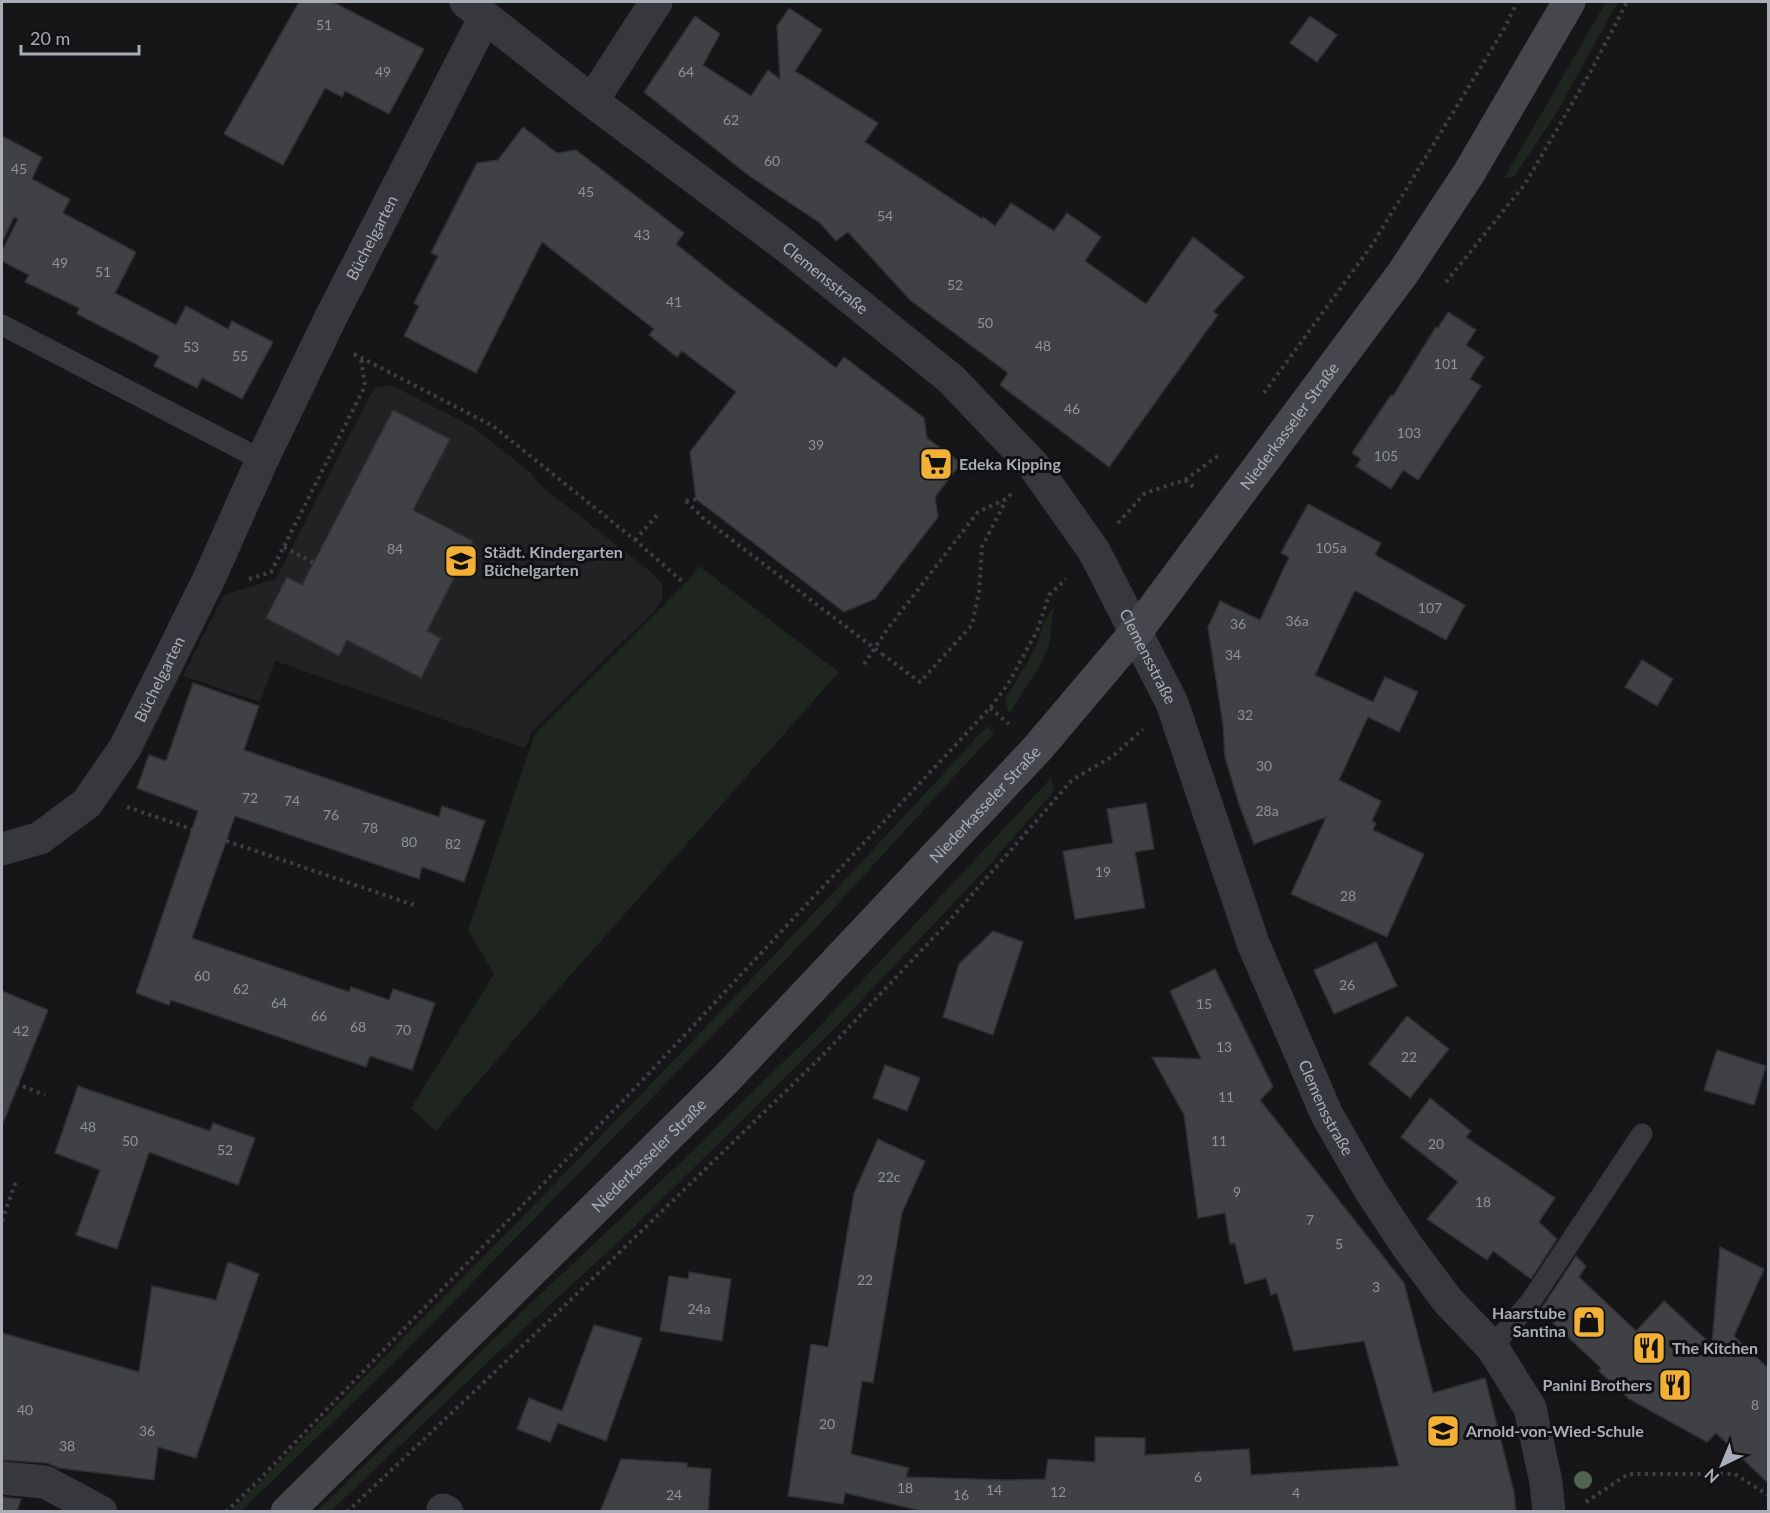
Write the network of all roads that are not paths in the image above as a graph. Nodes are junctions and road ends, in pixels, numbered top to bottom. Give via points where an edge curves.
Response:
1 (656, 2) edge
2 (1569, 2) edge
3 (476, 9) edge
4 (592, 101) junction
5 (2, 325) edge
6 (262, 460) junction
7 (1136, 632) junction
8 (2, 849) edge
9 (1642, 1134) dead end
10 (1492, 1347) junction
11 (2, 1478) edge
12 (101, 1512) edge
13 (287, 1512) edge
14 (1549, 1512) edge

1 - 4 street
2 - 7 main road, Niederkasseler Straße via 1469,173 1403,273
3 - 4 street, Clemensstraße
3 - 6 street, Büchelgarten
4 - 7 street, Clemensstraße via 786,246 951,379 1034,466 1094,551
5 - 6 lane
6 - 8 street, Büchelgarten via 209,579 125,748 87,803 40,838
7 - 10 street, Clemensstraße via 1172,703 1253,943 1327,1115 1407,1246 1448,1301
7 - 13 main road, Niederkasseler Straße via 1037,749 726,1079
9 - 10 lane via 1531,1301
10 - 14 street, Clemensstraße via 1530,1408
11 - 12 street via 45,1482

